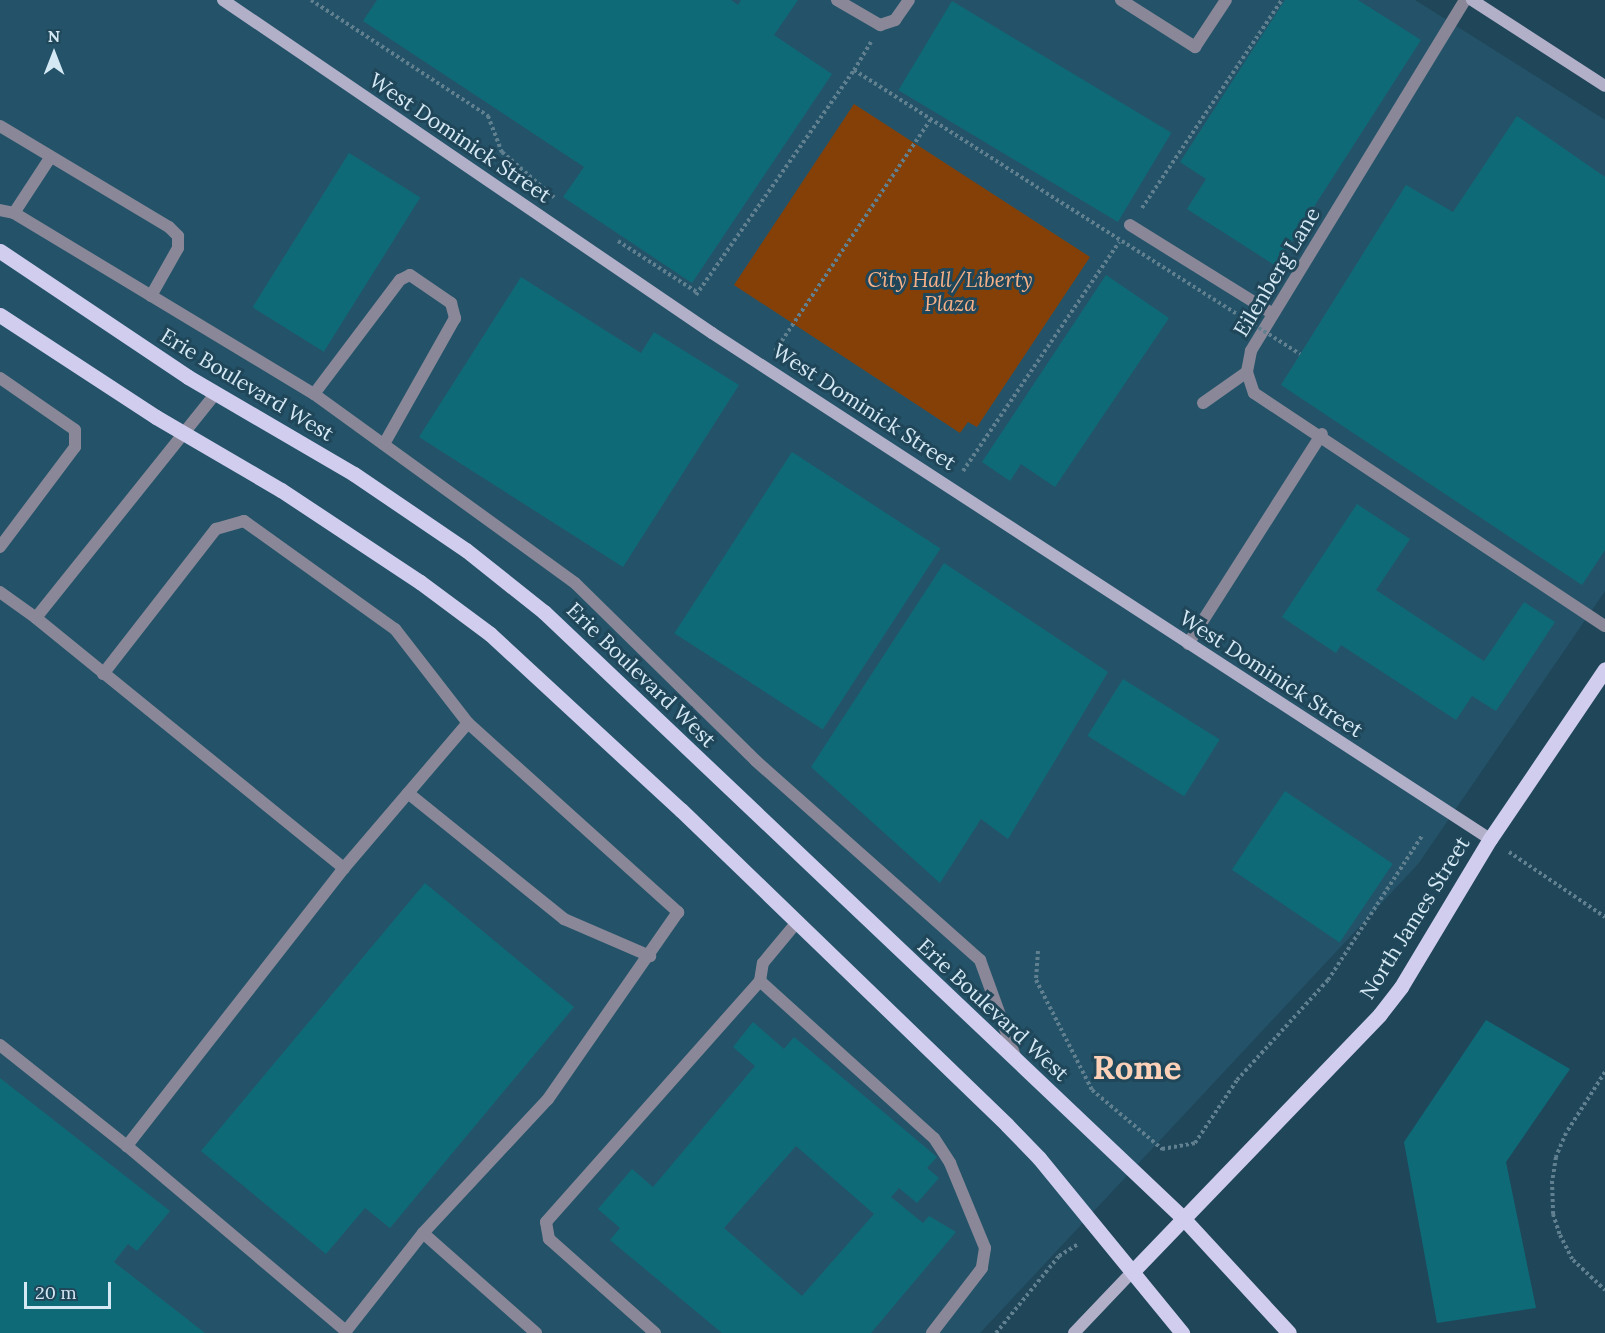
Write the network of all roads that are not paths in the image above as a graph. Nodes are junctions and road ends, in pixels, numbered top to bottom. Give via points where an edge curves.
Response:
1 (223, 0) edge
2 (837, 0) edge
3 (909, 0) edge
4 (1121, 0) edge
5 (1226, 0) edge
6 (1465, 0) edge
7 (1472, 0) edge
8 (1605, 86) edge
9 (0, 126) edge
10 (50, 158) junction
11 (0, 210) edge
12 (14, 213) junction
13 (1130, 225) dead end
14 (0, 251) edge
15 (152, 296) junction
16 (1273, 314) junction
17 (0, 315) edge
18 (1247, 372) junction
19 (0, 378) edge
20 (216, 393) junction
21 (314, 394) junction
22 (1203, 403) dead end
23 (184, 434) junction
24 (1322, 434) junction
25 (384, 444) junction
26 (0, 547) edge
27 (0, 592) edge
28 (36, 618) junction
29 (1605, 626) edge
30 (1188, 644) junction
31 (1605, 669) edge
32 (103, 674) junction
33 (468, 723) junction
34 (408, 793) junction
35 (1490, 839) junction
36 (344, 868) junction
37 (797, 922) junction
38 (650, 956) junction
39 (760, 981) junction
40 (0, 1045) edge
41 (1016, 1060) junction
42 (127, 1146) junction
43 (1183, 1218) junction
44 (423, 1233) junction
45 (1133, 1271) junction
46 (1182, 1330) edge
47 (536, 1333) edge
48 (655, 1333) edge
49 (932, 1333) edge
50 (1074, 1333) edge
51 (1289, 1333) edge

1 - 30 street, West Dominick Street via 683,314
2 - 3 street via 880,25 895,20
4 - 5 street via 1195,47
6 - 16 street, Eilenberg Lane
7 - 8 street
9 - 10 street
10 - 12 street
10 - 15 street via 169,227 178,236 178,248
11 - 12 street
12 - 15 street
13 - 16 street
14 - 20 main road, Erie Boulevard West
15 - 21 street
16 - 18 street, Eilenberg Lane via 1251,351
17 - 23 main road
18 - 22 street
18 - 24 street, Eilenberg Lane via 1254,393
19 - 26 street via 75,430 75,447
20 - 23 street
20 - 41 main road, Erie Boulevard West via 354,474 466,550 544,612
21 - 25 street
21 - 25 street via 400,280 411,275 451,303 455,318
23 - 28 street
23 - 37 main road via 291,497 420,582 490,634
24 - 29 street, Eilenberg Lane
24 - 30 street
25 - 41 street via 575,584 756,761 980,960
27 - 28 street
28 - 32 street
30 - 35 street, West Dominick Street
31 - 35 main road, North James Street
32 - 33 street via 216,529 244,520 395,628
32 - 36 street
33 - 34 street
33 - 38 street via 678,912
34 - 36 street
34 - 38 street via 564,919
35 - 43 main road, North James Street via 1401,987 1380,1014
36 - 42 street
37 - 39 street via 764,963
37 - 45 main road via 1039,1158
38 - 44 street via 548,1098
39 - 48 street via 546,1222 549,1239
39 - 49 street via 934,1138 979,1228 985,1248 982,1268
40 - 42 street
41 - 43 main road, Erie Boulevard West
42 - 44 street via 346,1331
43 - 45 main road, North James Street
43 - 51 main road, Erie Boulevard West
44 - 47 street
45 - 46 main road
45 - 50 street

